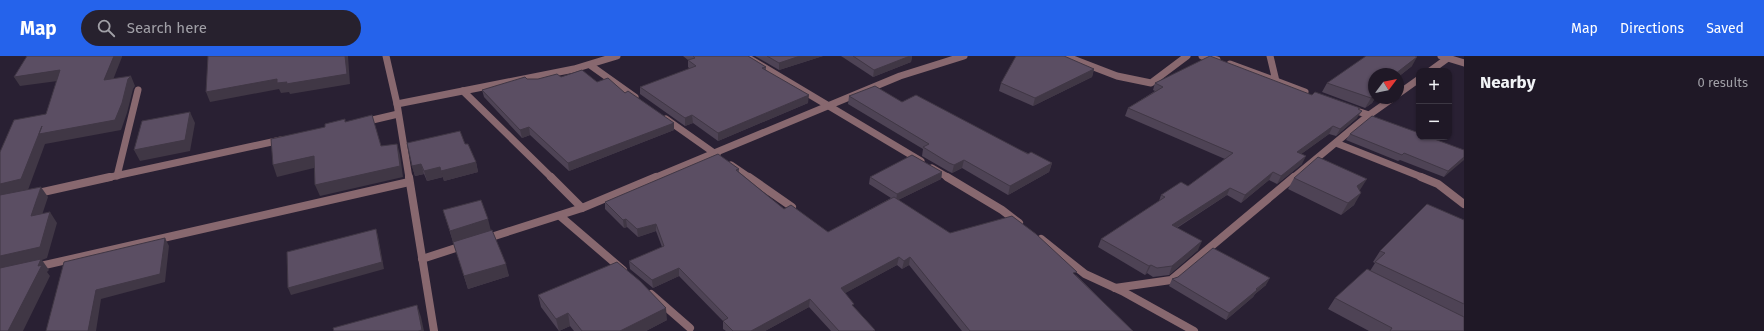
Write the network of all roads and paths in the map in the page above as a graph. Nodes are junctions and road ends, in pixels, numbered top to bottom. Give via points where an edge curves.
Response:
1 (386, 56) edge
2 (617, 56) edge
3 (745, 56) edge
4 (964, 56) edge
5 (1066, 56) edge
6 (1186, 56) edge
7 (1202, 56) edge
8 (1270, 56) edge
9 (1441, 56) edge
10 (1448, 58) junction
11 (1464, 63) edge
12 (590, 65) junction
13 (1434, 68) edge
14 (1276, 80) junction
15 (1416, 81) edge
16 (138, 90) dead end
17 (1404, 90) edge
18 (463, 91) junction
19 (1310, 94) edge
20 (640, 100) edge
21 (397, 104) junction
22 (1385, 104) edge
23 (828, 106) junction
24 (1346, 108) edge
25 (398, 114) junction
26 (658, 114) edge
27 (1369, 115) junction
28 (359, 123) edge
29 (289, 138) edge
30 (1336, 143) junction
31 (714, 154) junction
32 (117, 176) junction
33 (410, 182) junction
34 (29, 195) edge
35 (1464, 204) edge
36 (582, 208) junction
37 (792, 208) edge
38 (560, 216) junction
39 (1024, 226) edge
40 (1036, 236) edge
41 (422, 259) junction
42 (31, 268) edge
43 (631, 277) edge
44 (643, 287) edge
45 (1114, 288) junction
46 (690, 328) dead end
47 (434, 331) edge
48 (1194, 331) edge

1 - 21 street
2 - 12 street
3 - 23 street
4 - 23 street via 900,76
5 - 6 street via 1117,76 1151,83
7 - 14 street
8 - 14 street
9 - 10 street
10 - 11 street
10 - 13 street
12 - 18 street
12 - 20 street
14 - 19 street
15 - 17 street
16 - 32 street
18 - 21 street
18 - 36 street
21 - 25 street
22 - 27 street
23 - 31 street
23 - 39 street via 1002,210
24 - 27 street
25 - 28 street
25 - 33 street
26 - 31 street
27 - 30 street
29 - 32 street
30 - 35 street via 1438,184
30 - 45 street via 1171,280
31 - 36 street
31 - 37 street
32 - 34 street
33 - 41 street
33 - 42 street
36 - 38 street
38 - 41 street
38 - 43 street
40 - 45 street via 1085,274
41 - 47 street
44 - 46 street
45 - 48 street

